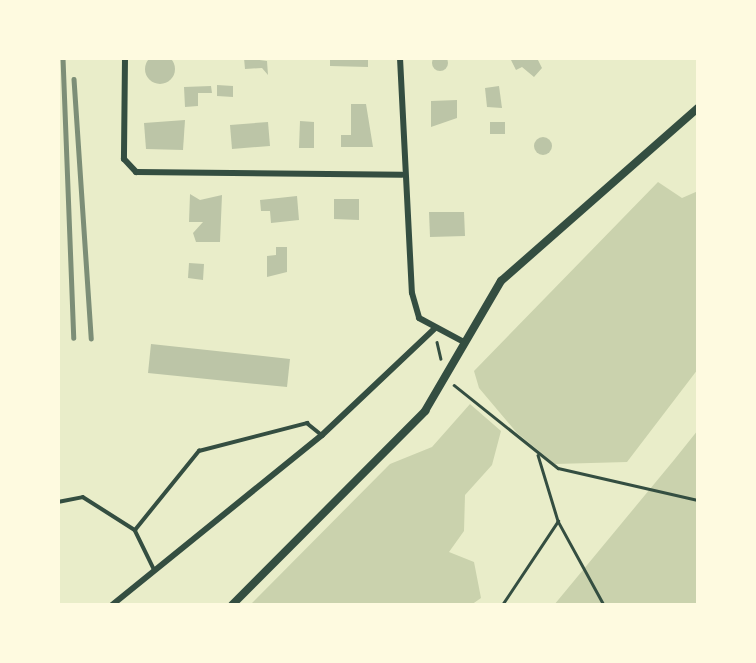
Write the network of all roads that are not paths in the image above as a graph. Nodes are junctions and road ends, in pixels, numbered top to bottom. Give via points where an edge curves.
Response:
1 (125, 58) edge
2 (400, 58) edge
3 (698, 108) edge
4 (402, 175) junction
5 (435, 328) junction
6 (462, 341) junction
7 (322, 435) junction
8 (58, 502) edge
9 (135, 530) junction
10 (153, 569) junction
11 (111, 605) edge
12 (232, 605) edge

1 - 4 street via 124,159 136,172
2 - 4 street
3 - 6 street via 501,281
4 - 5 street via 412,293 419,318
5 - 6 street
5 - 7 street
6 - 12 street via 425,411
7 - 9 lane via 307,423 199,451
7 - 10 street
8 - 9 lane via 83,497
9 - 10 lane
10 - 11 street

